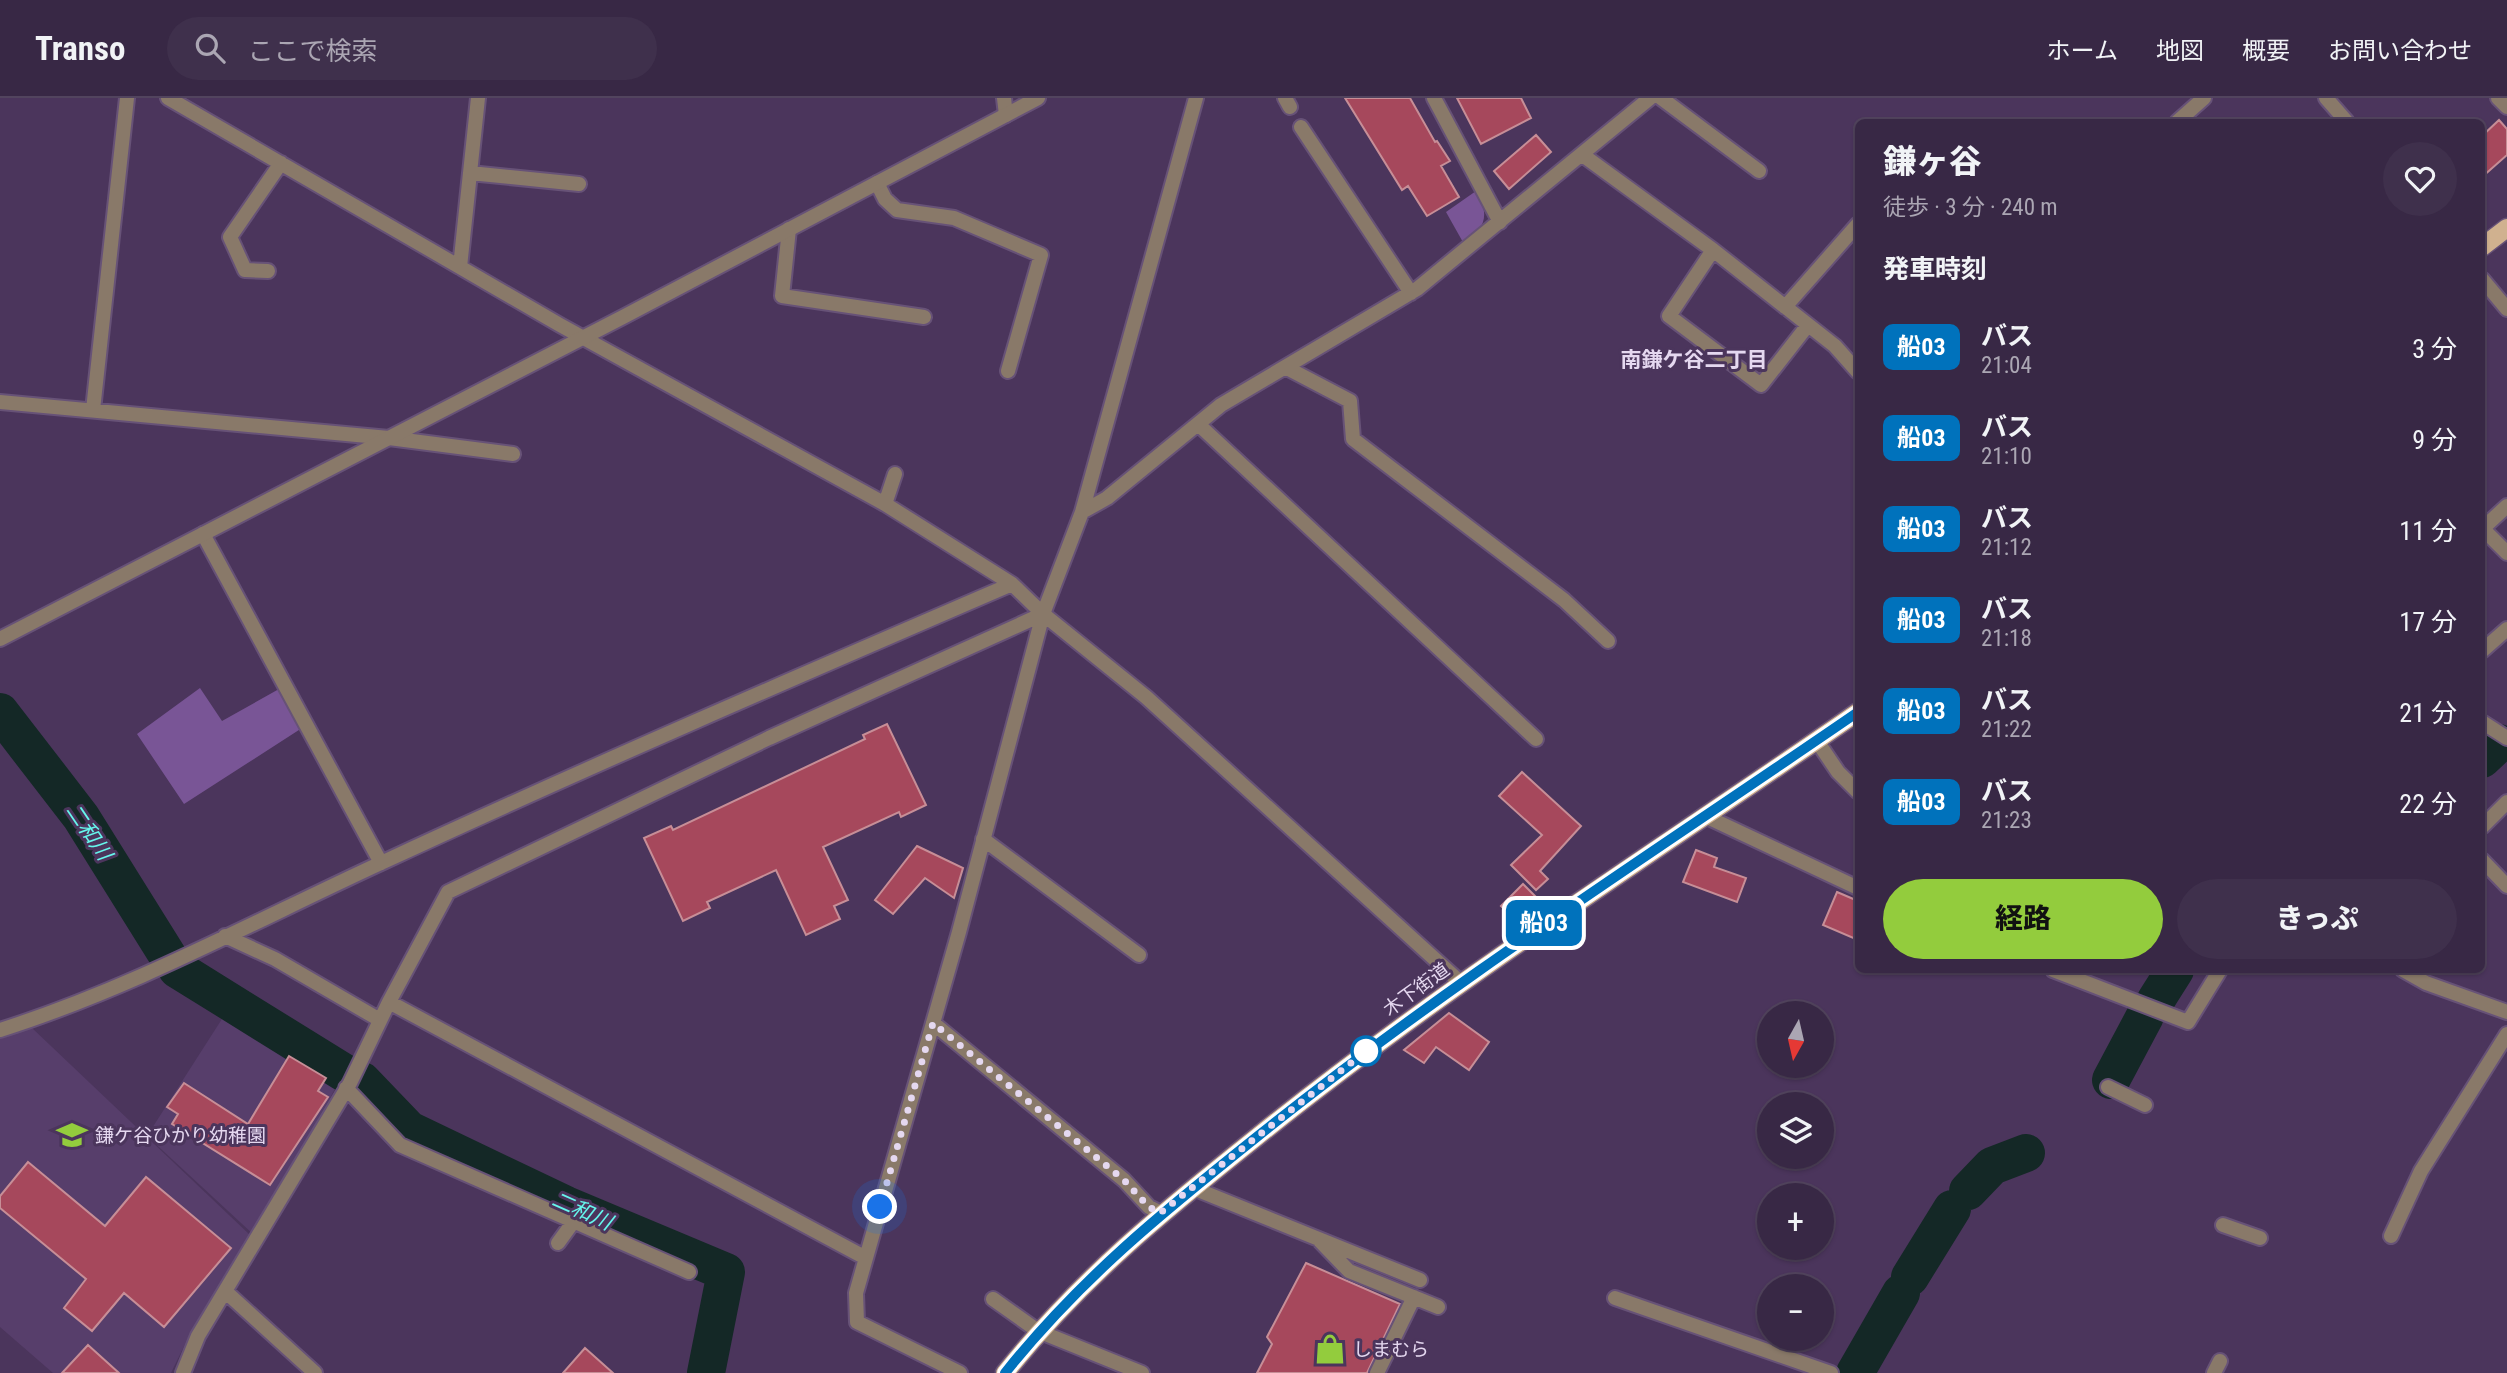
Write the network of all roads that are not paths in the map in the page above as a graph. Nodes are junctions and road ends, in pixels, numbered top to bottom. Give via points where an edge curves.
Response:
1 (127, 98) edge
2 (168, 98) edge
3 (478, 98) edge
4 (1004, 98) edge
5 (1038, 98) edge
6 (1196, 98) edge
7 (1434, 98) edge
8 (1650, 98) edge
9 (1661, 98) edge
10 (2204, 98) edge
11 (2326, 98) edge
12 (2498, 98) edge
13 (2507, 107) edge
14 (1006, 115) junction
15 (2180, 119) edge
16 (2344, 119) edge
17 (1301, 127) dead end
18 (1584, 156) junction
19 (281, 163) junction
20 (1759, 171) dead end
21 (470, 173) junction
22 (877, 183) junction
23 (579, 184) dead end
24 (1500, 222) junction
25 (1855, 227) edge
26 (2507, 228) edge
27 (789, 229) junction
28 (2485, 245) edge
29 (1713, 250) junction
30 (460, 267) junction
31 (268, 271) dead end
32 (2485, 283) edge
33 (1411, 293) junction
34 (1785, 307) junction
35 (2507, 309) edge
36 (924, 317) dead end
37 (1808, 326) junction
38 (584, 337) junction
39 (1287, 368) junction
40 (1855, 369) edge
41 (1008, 371) dead end
42 (0, 402) edge
43 (93, 410) junction
44 (1198, 424) junction
45 (389, 438) junction
46 (513, 454) dead end
47 (895, 474) dead end
48 (885, 504) junction
49 (2507, 506) edge
50 (1082, 512) junction
51 (2485, 525) edge
52 (2485, 531) edge
53 (203, 534) junction
54 (2507, 553) edge
55 (1012, 584) junction
56 (1043, 614) junction
57 (2507, 629) edge
58 (0, 639) edge
59 (1608, 641) dead end
60 (2485, 648) edge
61 (1855, 714) edge
62 (2485, 724) edge
63 (2505, 736) edge
64 (1536, 739) dead end
65 (1817, 741) junction
66 (1855, 789) edge
67 (2507, 802) edge
68 (1704, 816) junction
69 (2485, 824) edge
70 (983, 839) junction
71 (381, 863) junction
72 (2485, 863) edge
73 (2507, 886) edge
74 (1855, 887) edge
75 (225, 936) junction
76 (1139, 955) dead end
77 (2061, 973) edge
78 (2218, 973) edge
79 (2408, 973) edge
80 (1460, 982) junction
81 (388, 1002) junction
82 (2507, 1012) edge
83 (380, 1020) junction
84 (933, 1023) junction
85 (0, 1029) edge
86 (2507, 1034) edge
87 (351, 1080) junction
88 (2108, 1087) dead end
89 (2145, 1105) dead end
90 (1193, 1188) junction
91 (1160, 1213) junction
92 (574, 1221) junction
93 (2223, 1225) dead end
94 (2391, 1236) dead end
95 (1317, 1238) junction
96 (2260, 1238) dead end
97 (558, 1243) dead end
98 (864, 1257) junction
99 (689, 1272) dead end
100 (1420, 1280) dead end
101 (226, 1292) junction
102 (1414, 1297) junction
103 (1615, 1298) dead end
104 (993, 1299) dead end
105 (1438, 1307) dead end
106 (1038, 1331) junction
107 (183, 1373) edge
108 (315, 1373) edge
109 (960, 1373) edge
110 (1005, 1373) edge
111 (1142, 1373) edge
112 (1377, 1373) edge
113 (1830, 1373) edge

1 - 43 street
2 - 19 street
3 - 21 street
4 - 14 street
5 - 14 street
6 - 50 street
7 - 24 street
8 - 18 street
9 - 20 street
10 - 15 street
11 - 16 street
12 - 13 street
14 - 22 street
17 - 33 street
18 - 24 street
18 - 29 street
19 - 30 street
19 - 31 street via 230,237 245,270
21 - 23 street
21 - 30 street
22 - 27 street
22 - 41 street via 897,210 954,218 1041,255
24 - 33 street
25 - 34 street
26 - 28 main road
27 - 36 street via 782,296
27 - 38 street
29 - 34 street
29 - 37 street via 1669,316 1761,385
30 - 38 street
32 - 35 street
33 - 39 street
34 - 37 street
37 - 40 street
38 - 45 street
38 - 48 street
39 - 44 street via 1221,405
39 - 59 street via 1350,401 1353,439 1564,600
42 - 43 street
43 - 45 street
44 - 50 street via 1107,498
44 - 64 street
45 - 46 street
45 - 53 street
47 - 48 street
48 - 55 street
49 - 51 street
50 - 56 street
52 - 54 street
53 - 58 street
53 - 71 street
55 - 56 street
55 - 71 street via 668,732
56 - 70 street
56 - 80 street via 1146,697
56 - 81 street via 447,892
57 - 60 street
61 - 65 main road, 木下街道
62 - 63 street
65 - 66 street
65 - 68 main road, 木下街道
67 - 69 street
68 - 74 street
68 - 80 main road, 木下街道
70 - 76 street
70 - 84 street
71 - 75 street
72 - 73 street
75 - 83 street via 275,959
75 - 85 street via 35,1020
77 - 78 street via 2188,1022
79 - 82 street
80 - 90 main road, 木下街道
81 - 83 street
81 - 98 street
83 - 87 street
84 - 91 street
84 - 98 street
86 - 94 street via 2421,1171
87 - 92 street via 400,1145
87 - 101 street
88 - 89 street
90 - 91 main road, 木下街道
90 - 95 street
91 - 106 main road, 木下街道
92 - 97 street
92 - 99 street
93 - 96 street
95 - 100 street
95 - 102 street via 1349,1271
98 - 109 street via 856,1293 857,1322
101 - 107 street via 198,1336
101 - 108 street
102 - 105 street
102 - 112 street
103 - 113 street
104 - 106 street
106 - 110 main road, 木下街道
106 - 111 street

